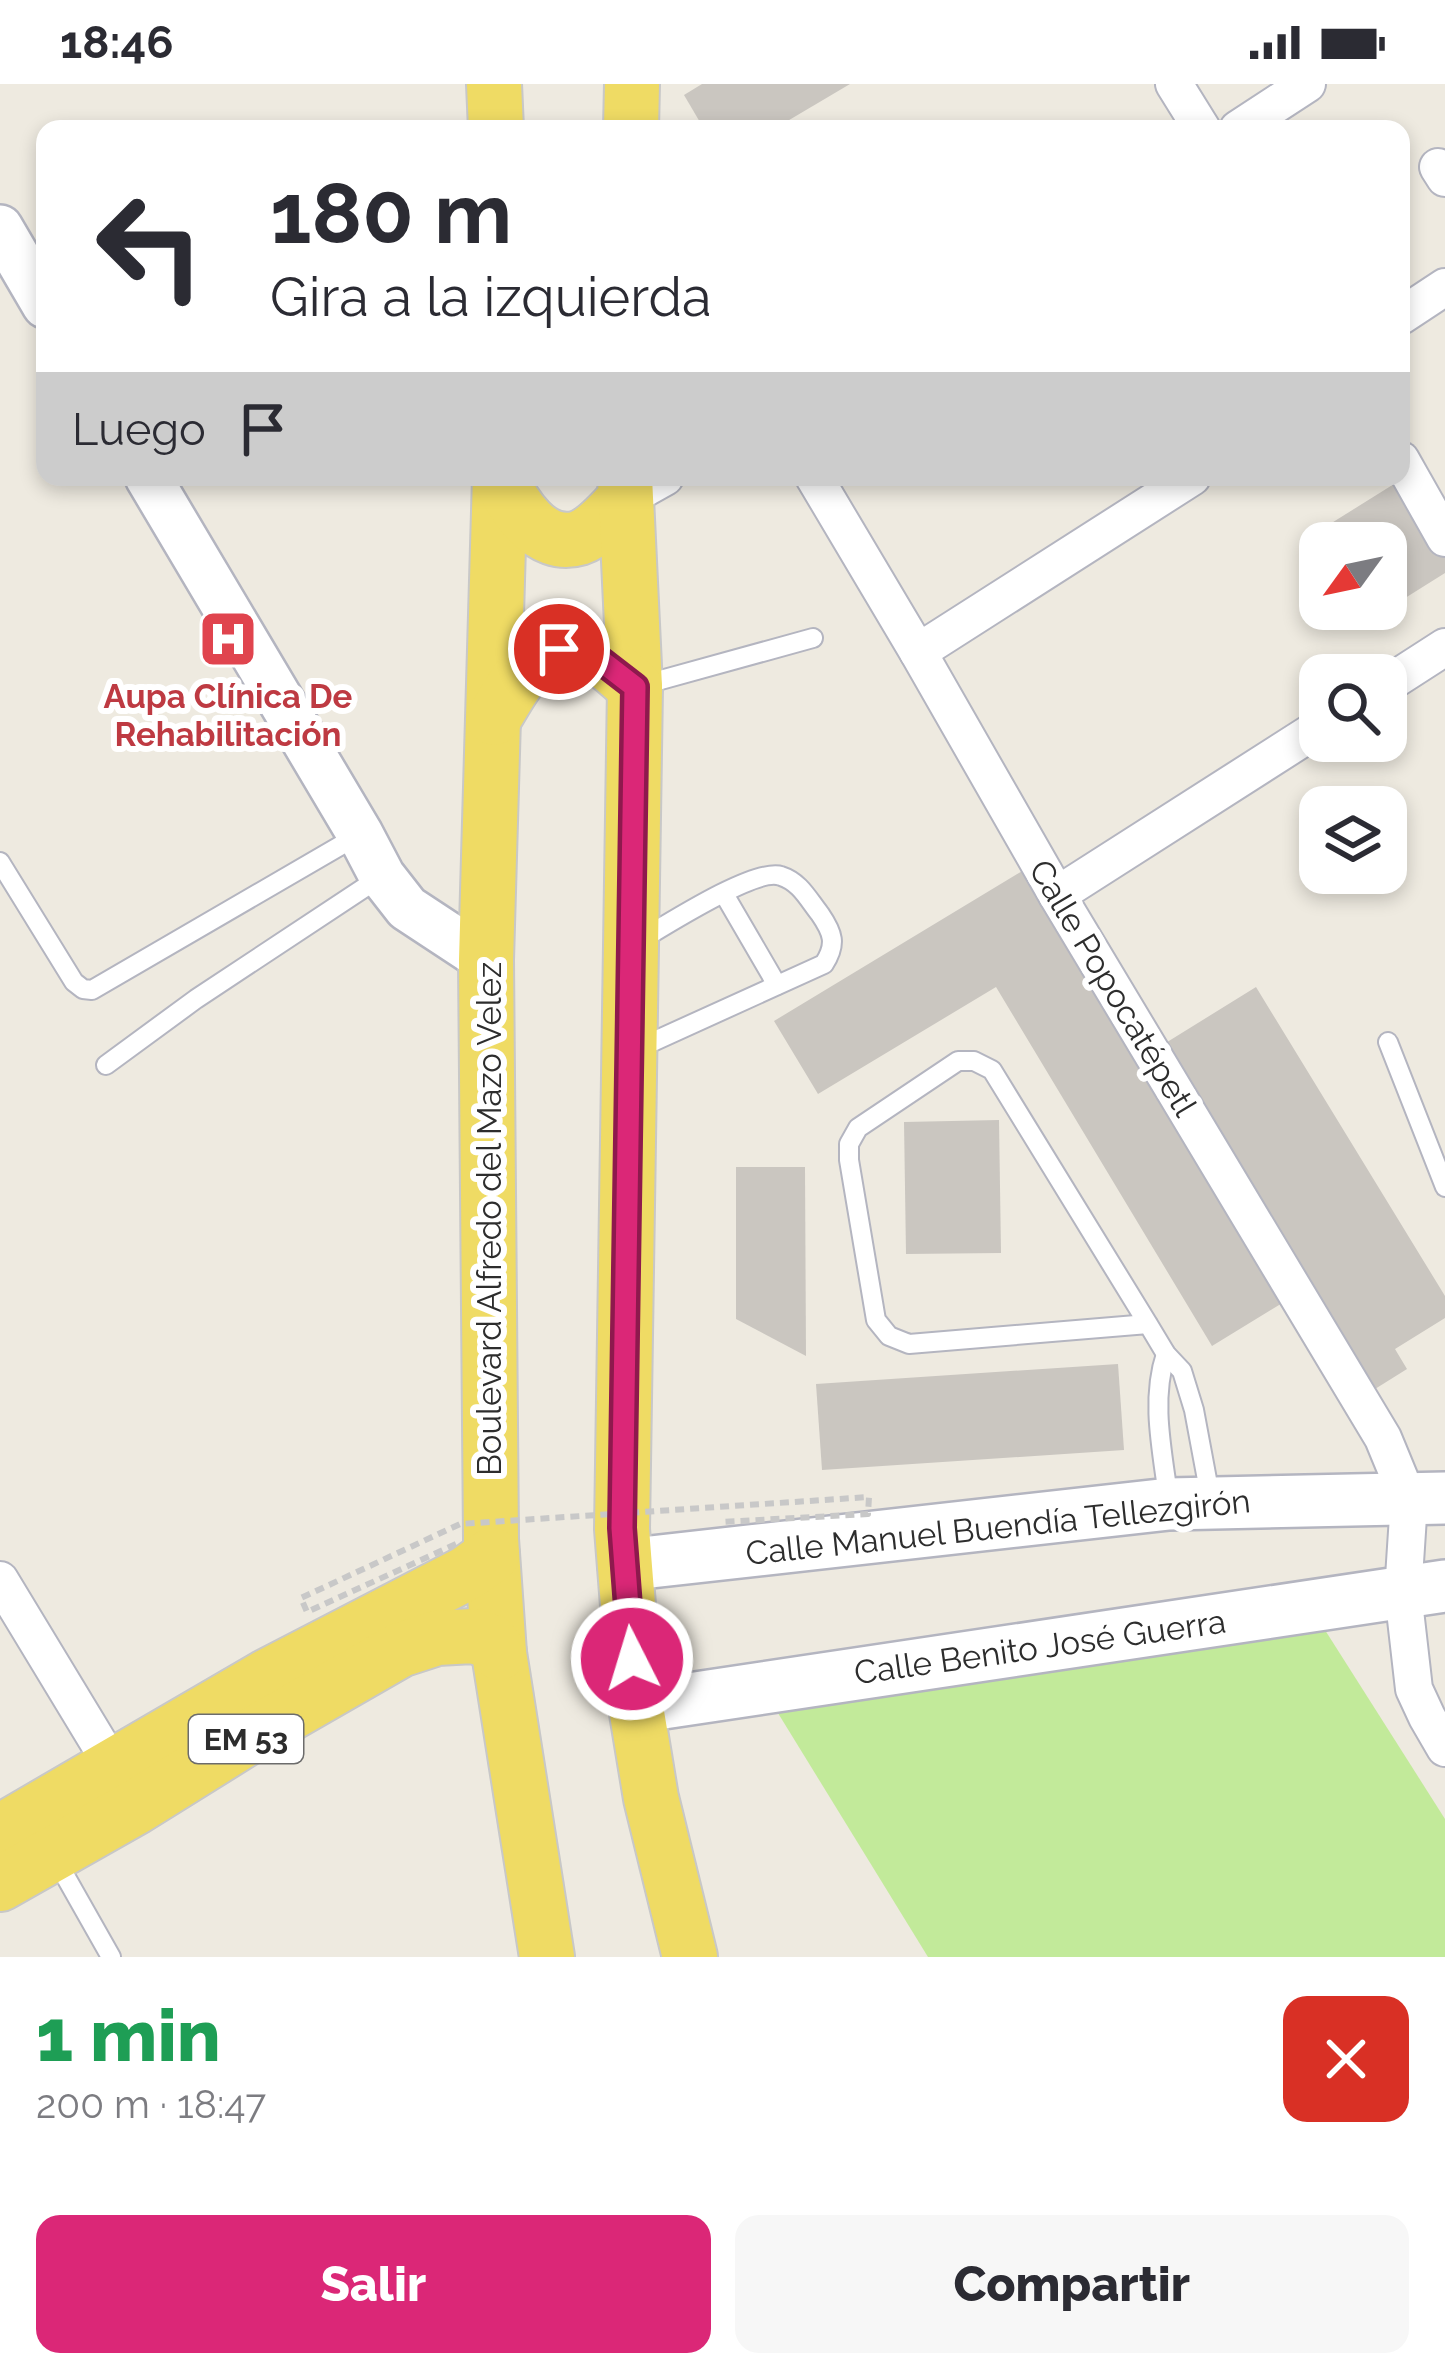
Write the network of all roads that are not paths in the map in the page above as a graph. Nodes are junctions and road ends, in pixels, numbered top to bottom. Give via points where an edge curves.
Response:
1 (494, 84) edge
2 (632, 84) edge
3 (1174, 84) edge
4 (1307, 84) edge
5 (496, 120) edge
6 (631, 120) edge
7 (1196, 120) edge
8 (1252, 120) edge
9 (0, 228) edge
10 (36, 282) edge
11 (1445, 287) edge
12 (1410, 310) edge
13 (1410, 476) edge
14 (153, 486) edge
15 (500, 486) edge
16 (504, 486) edge
17 (637, 486) edge
18 (638, 486) edge
19 (819, 486) edge
20 (1178, 486) edge
21 (1445, 538) edge
22 (813, 638) dead end
23 (1445, 647) edge
24 (918, 652) junction
25 (1407, 671) edge
26 (635, 687) junction
27 (494, 718) junction
28 (1299, 740) edge
29 (360, 834) junction
30 (0, 862) edge
31 (382, 876) junction
32 (724, 894) junction
33 (1057, 895) junction
34 (629, 947) junction
35 (486, 960) junction
36 (777, 985) junction
37 (1388, 1042) dead end
38 (628, 1053) junction
39 (106, 1065) dead end
40 (1445, 1187) edge
41 (1148, 1324) junction
42 (1166, 1354) junction
43 (1427, 1500) edge
44 (1190, 1503) junction
45 (474, 1549) junction
46 (624, 1565) junction
47 (0, 1580) edge
48 (1424, 1590) edge
49 (499, 1652) junction
50 (636, 1707) junction
51 (1445, 1748) edge
52 (124, 1785) junction
53 (0, 1832) edge
54 (52, 1854) junction
55 (0, 1884) edge
56 (111, 1957) edge
57 (547, 1957) edge
58 (690, 1957) edge

1 - 5 main road
2 - 6 main road
3 - 7 street
4 - 8 street
9 - 10 street
11 - 12 street
13 - 21 street
14 - 29 street
15 - 27 main road, Boulevard Alfredo del Mazo Velez
16 - 17 main road via 527,521 565,538 591,530
18 - 26 main road
19 - 24 street, Calle Popocatépetl
20 - 24 street
22 - 26 lane
23 - 25 street
24 - 33 street, Calle Popocatépetl
26 - 27 main road via 591,653 559,649 522,671
26 - 34 main road
27 - 35 main road, Boulevard Alfredo del Mazo Velez
28 - 33 street
29 - 30 lane via 92,990 74,982
29 - 31 street
31 - 35 street via 407,908
31 - 39 lane
32 - 34 lane
32 - 36 lane
32 - 36 lane via 775,873 796,883 832,932 824,964
33 - 43 street, Calle Popocatépetl
34 - 38 main road
35 - 45 main road, Boulevard Alfredo del Mazo Velez
36 - 38 lane
37 - 40 lane
38 - 46 main road
41 - 41 lane via 992,1070 958,1061 858,1128 850,1160 876,1320 889,1336 908,1344
41 - 42 lane
42 - 44 lane via 1158,1407
42 - 44 lane via 1182,1371 1194,1410
43 - 44 main road, Calle Manuel Buendía Tellezgirón
43 - 48 street
44 - 46 main road, Calle Manuel Buendía Tellezgirón
45 - 49 main road, Boulevard Alfredo del Mazo Velez
45 - 52 main road, EM 53 via 467,1574 266,1677
46 - 50 main road
47 - 52 street
48 - 50 main road, Calle Benito José Guerra
48 - 51 street via 1414,1689
49 - 52 main road, EM 53 via 473,1636 400,1650 245,1739
49 - 57 main road, Boulevard Alfredo del Mazo Velez
50 - 58 main road
52 - 53 main road, EM 53
52 - 54 main road, EM 53
54 - 55 main road, EM 53
54 - 56 lane

